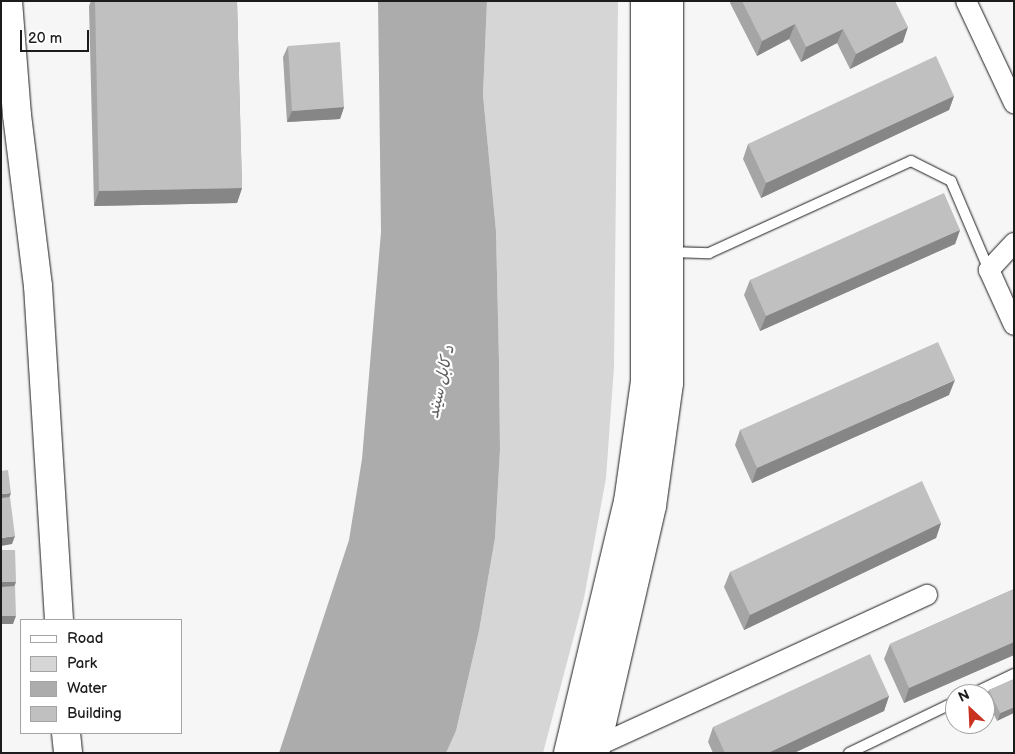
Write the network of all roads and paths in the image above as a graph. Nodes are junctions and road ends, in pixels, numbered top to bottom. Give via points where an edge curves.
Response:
1 (8, 1) edge
2 (645, 1) edge
3 (669, 1) edge
4 (966, 1) edge
5 (1014, 103) edge
6 (1014, 243) edge
7 (669, 252) junction
8 (988, 270) junction
9 (1014, 325) edge
10 (927, 595) dead end
11 (59, 619) edge
12 (1014, 674) edge
13 (993, 684) edge
14 (945, 707) edge
15 (66, 734) edge
16 (596, 749) edge
17 (68, 753) edge
18 (568, 753) edge
19 (849, 753) edge

1 - 11 main road via 17,115 38,286
2 - 18 main road via 645,381 628,502
3 - 7 main road
4 - 5 street
6 - 8 street
7 - 8 lane via 709,253 911,161 951,181
7 - 16 main road via 669,383 652,506
8 - 9 street
10 - 16 street
12 - 13 lane
14 - 19 lane
15 - 17 main road

